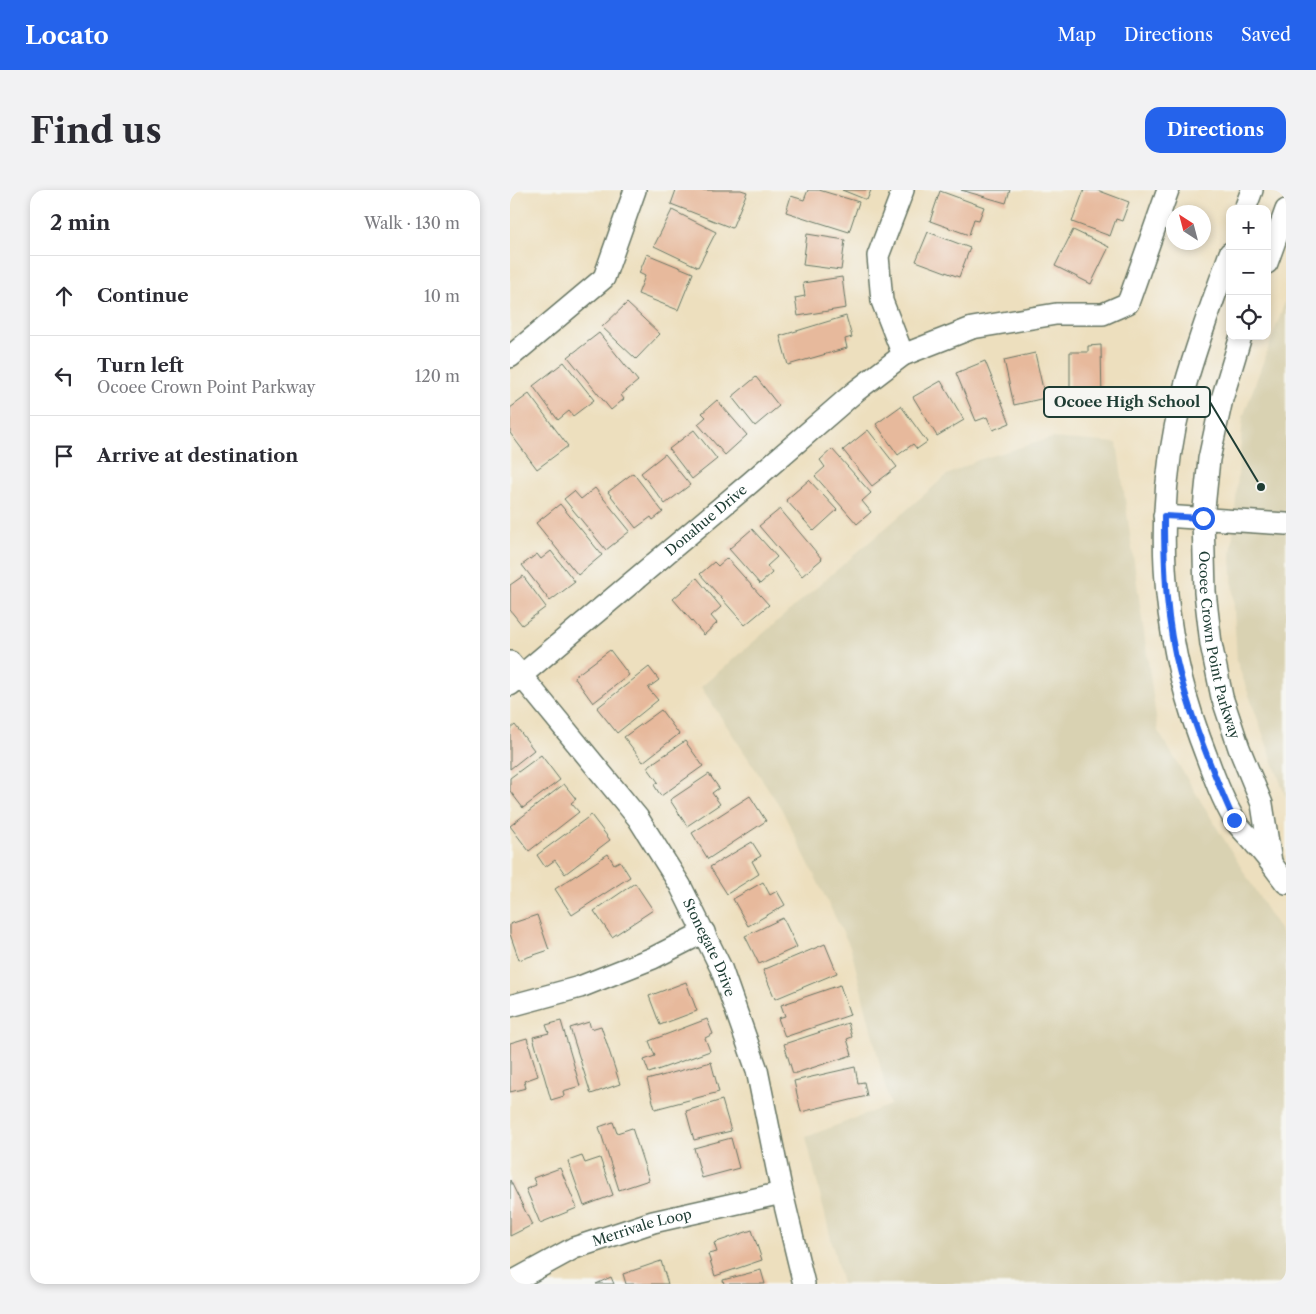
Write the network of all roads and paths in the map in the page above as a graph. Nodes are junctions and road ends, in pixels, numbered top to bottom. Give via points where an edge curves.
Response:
1 (635, 190) edge
2 (903, 190) edge
3 (1168, 190) edge
4 (1252, 190) edge
5 (1246, 205) edge
6 (1286, 210) edge
7 (1271, 252) edge
8 (1226, 264) edge
9 (1241, 340) edge
10 (903, 356) junction
11 (510, 357) edge
12 (1164, 516) junction
13 (1203, 518) junction
14 (1286, 524) edge
15 (514, 674) edge
16 (1271, 862) junction
17 (1286, 883) edge
18 (704, 932) junction
19 (510, 1006) edge
20 (782, 1193) junction
21 (510, 1283) edge
22 (804, 1284) edge

1 - 11 street via 604,278
2 - 10 street via 878,256 882,301
3 - 10 street, Donahue Drive via 1128,303 1103,314 1056,314 972,328
4 - 5 street
6 - 7 street
8 - 12 street, Ocoee Crown Point Parkway via 1182,397
9 - 13 street, Ocoee Crown Point Parkway via 1222,399 1209,459
10 - 15 street, Donahue Drive via 856,391 750,483
12 - 13 street
12 - 16 street, Ocoee Crown Point Parkway via 1164,566 1179,673 1195,724 1234,820
13 - 14 street
13 - 16 street, Ocoee Crown Point Parkway via 1205,592 1211,644 1225,706 1262,804
15 - 18 street, Stonegate Drive via 638,818 680,885
16 - 17 street, Ocoee Crown Point Parkway
18 - 19 street via 653,958 580,987
18 - 20 street, Stonegate Drive via 721,968 757,1070
20 - 21 street, Merrivale Loop via 653,1222 574,1248
20 - 22 street, Stonegate Drive

